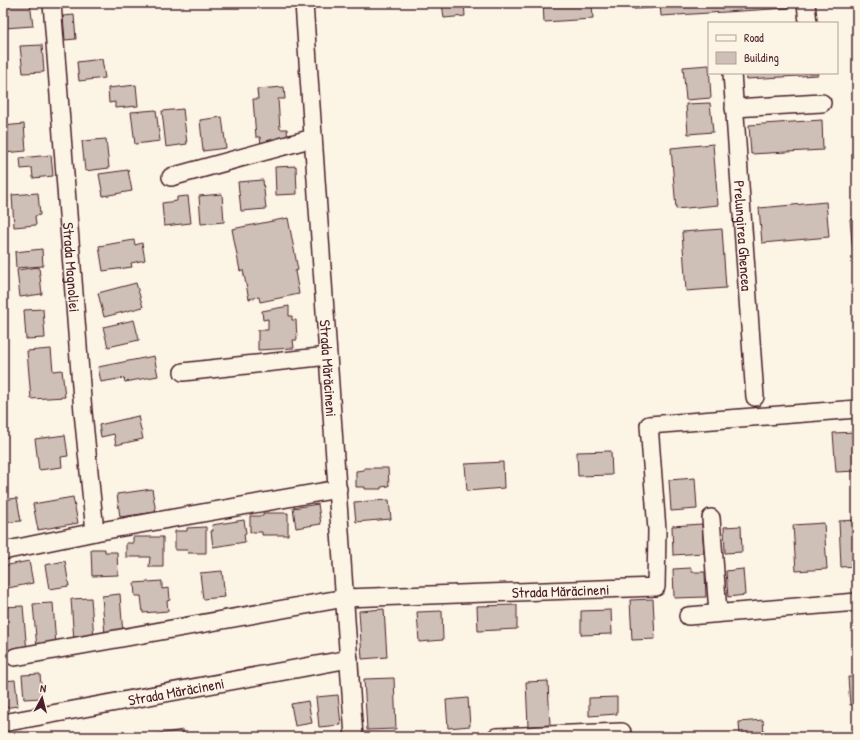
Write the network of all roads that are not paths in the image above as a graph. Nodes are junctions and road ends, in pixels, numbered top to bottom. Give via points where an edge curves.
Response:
1 (52, 3) edge
2 (304, 3) edge
3 (806, 3) edge
4 (808, 22) edge
5 (732, 74) edge
6 (822, 104) dead end
7 (734, 108) junction
8 (314, 138) junction
9 (171, 177) dead end
10 (328, 356) junction
11 (183, 372) dead end
12 (756, 397) dead end
13 (857, 409) edge
14 (338, 489) junction
15 (711, 518) dead end
16 (95, 532) junction
17 (3, 550) edge
18 (345, 598) junction
19 (857, 602) edge
20 (718, 613) junction
21 (688, 616) dead end
22 (15, 657) dead end
23 (349, 659) junction
24 (3, 722) edge
25 (622, 732) dead end
26 (354, 737) edge
27 (496, 737) edge

1 - 16 street, Strada Magnoliei
2 - 8 street, Strada Mărăcineni
3 - 4 street
5 - 7 street, Prelungirea Ghencea
6 - 7 street
7 - 12 street, Prelungirea Ghencea
8 - 9 street
8 - 10 street, Strada Mărăcineni
10 - 11 street
10 - 14 street, Strada Mărăcineni
13 - 18 street, Strada Mărăcineni via 649,425 657,530 656,587
14 - 16 street
14 - 18 street, Strada Mărăcineni
15 - 20 street
16 - 17 street
18 - 22 street, Strada Mărăcineni
18 - 23 street, Strada Mărăcineni
19 - 20 street
20 - 21 street
23 - 24 street, Strada Mărăcineni
23 - 26 street, Strada Mărăcineni
25 - 27 street

